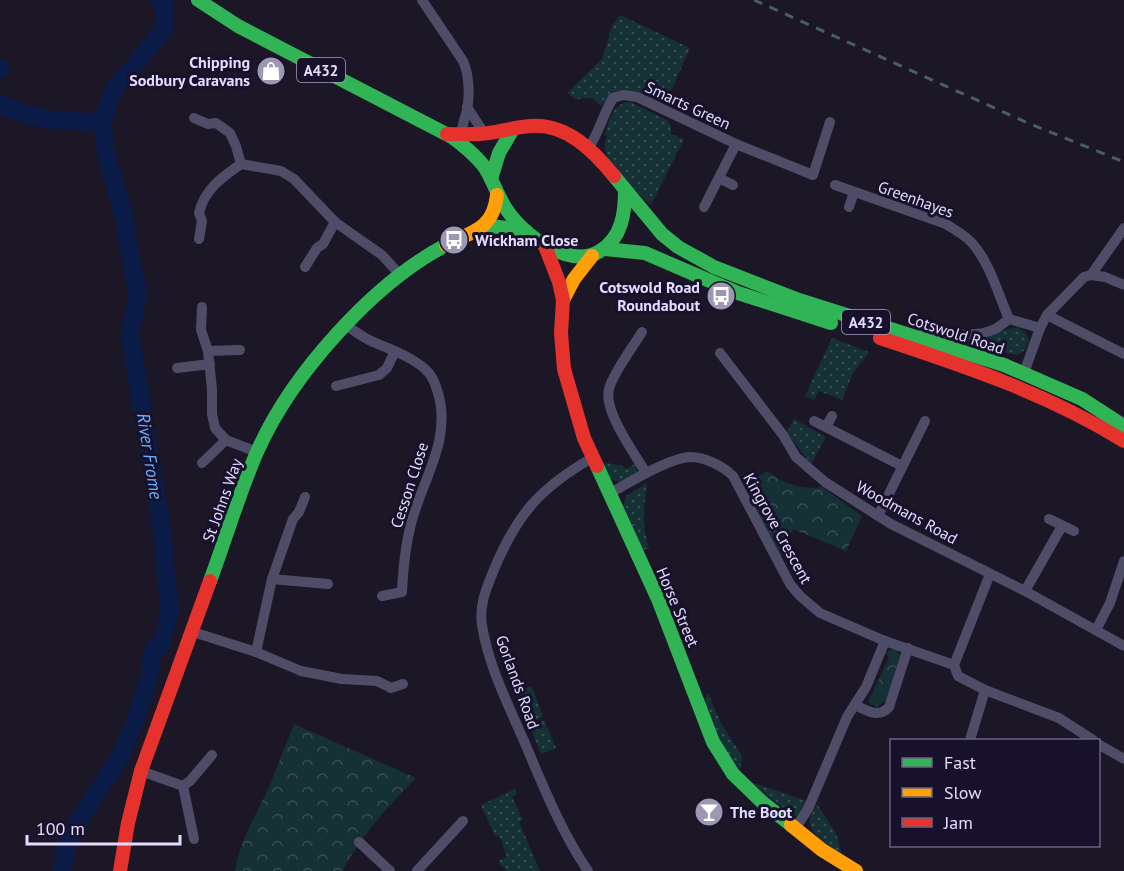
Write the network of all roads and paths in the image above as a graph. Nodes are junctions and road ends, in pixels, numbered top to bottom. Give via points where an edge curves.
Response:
1 (198, 0) edge
2 (422, 0) edge
3 (467, 107) junction
4 (194, 118) dead end
5 (830, 122) dead end
6 (513, 129) junction
7 (484, 133) junction
8 (457, 138) junction
9 (736, 144) junction
10 (588, 149) junction
11 (241, 164) junction
12 (491, 178) junction
13 (719, 178) junction
14 (733, 185) dead end
15 (835, 185) dead end
16 (625, 190) junction
17 (854, 192) junction
18 (497, 195) junction
19 (704, 207) dead end
20 (849, 207) dead end
21 (335, 222) junction
22 (485, 225) junction
23 (1124, 228) edge
24 (526, 231) junction
25 (199, 239) dead end
26 (545, 246) junction
27 (605, 249) junction
28 (592, 256) junction
29 (305, 267) dead end
30 (400, 275) junction
31 (1091, 275) junction
32 (1124, 285) edge
33 (563, 300) junction
34 (202, 307) dead end
35 (858, 311) dead end
36 (1047, 315) junction
37 (1009, 319) junction
38 (201, 320) junction
39 (213, 320) dead end
40 (346, 325) junction
41 (1040, 328) junction
42 (642, 332) dead end
43 (240, 350) dead end
44 (208, 351) junction
45 (395, 351) junction
46 (720, 353) dead end
47 (1124, 354) edge
48 (210, 364) junction
49 (177, 368) dead end
50 (1024, 373) junction
51 (336, 386) dead end
52 (832, 416) dead end
53 (814, 421) dead end
54 (925, 421) dead end
55 (1124, 426) edge
56 (826, 427) junction
57 (226, 440) junction
58 (1124, 441) edge
59 (257, 452) junction
60 (592, 458) junction
61 (202, 463) dead end
62 (902, 466) junction
63 (646, 473) junction
64 (609, 494) junction
65 (305, 497) dead end
66 (879, 514) junction
67 (1049, 519) dead end
68 (1062, 526) junction
69 (1074, 531) dead end
70 (1124, 561) edge
71 (990, 574) junction
72 (272, 579) junction
73 (328, 584) dead end
74 (1025, 591) junction
75 (382, 596) dead end
76 (1096, 630) junction
77 (190, 632) junction
78 (885, 640) junction
79 (1124, 646) edge
80 (908, 648) junction
81 (256, 652) junction
82 (954, 665) junction
83 (403, 684) dead end
84 (985, 690) junction
85 (855, 705) junction
86 (971, 739) edge
87 (1090, 739) edge
88 (1100, 745) edge
89 (212, 755) dead end
90 (1124, 759) edge
91 (141, 771) junction
92 (183, 786) junction
93 (463, 821) dead end
94 (795, 829) junction
95 (194, 839) dead end
96 (359, 842) dead end
97 (120, 871) edge
98 (390, 871) edge
99 (417, 871) edge
100 (588, 871) edge
101 (856, 871) edge

1 - 8 main road, A432 via 284,51
2 - 3 street via 468,70
3 - 7 street
3 - 8 street
4 - 11 street via 216,123 230,133
5 - 9 street, Smarts Green via 813,175
6 - 7 main road, A432
6 - 10 main road, A432 via 538,124 554,127
6 - 12 main road via 495,158
7 - 8 main road, A432
8 - 12 main road, A432
9 - 10 street, Smarts Green via 637,97 623,95 613,98
9 - 13 street, Smarts Green
10 - 16 main road, A432
11 - 21 street via 280,171 294,179
11 - 25 street via 208,191 199,213
12 - 18 main road, A432
13 - 14 street
13 - 19 street, Smarts Green
15 - 17 street, Greenhayes
16 - 27 main road via 621,226 615,240
16 - 50 main road, Cotswold Road / A432 via 678,247 715,267 816,306 957,348
17 - 20 street
17 - 37 street, Greenhayes via 946,224 972,242
18 - 22 main road via 495,212
18 - 24 main road, A432
21 - 29 street
21 - 30 street via 382,255
22 - 24 main road
22 - 30 main road, St Johns Way via 436,250
23 - 31 street
24 - 26 main road, A432
26 - 28 main road, A432 via 574,256
26 - 33 main road, Horse Street
27 - 28 main road
27 - 58 main road, Cotswold Road / A432 via 645,253 783,309 1015,385 1067,408
28 - 33 main road, Horse Street
30 - 40 main road, St Johns Way
31 - 32 street
31 - 36 street via 1084,277
33 - 60 main road, Horse Street via 564,369
34 - 38 street
35 - 37 street, Cotswold Road via 934,332 962,334 996,329
36 - 41 street
36 - 47 street
37 - 41 street, Cotswold Road
38 - 39 street
38 - 44 street
40 - 45 street, Cesson Close
40 - 59 main road, St Johns Way via 270,423
41 - 50 street
42 - 63 street via 631,341 607,396
43 - 44 street
44 - 48 street
45 - 51 street via 379,375
45 - 75 street, Cesson Close via 421,366 434,380 442,432 409,530 402,592
46 - 66 street, Woodmans Road via 796,457 825,482
48 - 49 street
48 - 57 street via 213,421
50 - 55 main road, Cotswold Road / A432 via 1082,400
52 - 56 street
53 - 56 street
54 - 62 street
56 - 62 street
57 - 59 street
57 - 61 street
59 - 77 main road, St Johns Way
60 - 64 main road, Horse Street
60 - 100 street, Gorlands Road via 537,496 525,510 502,549 482,604 482,624 497,679 560,826
62 - 66 street
63 - 64 street, Kingrove Crescent
63 - 78 street, Kingrove Crescent via 690,457 726,469 790,585 800,596 820,613
64 - 94 main road, Horse Street via 658,599 723,761 744,786
65 - 72 street
66 - 71 street, Woodmans Road via 891,524
67 - 68 street
68 - 69 street
68 - 74 street
70 - 76 street
71 - 74 street, Woodmans Road
71 - 82 street
72 - 73 street
72 - 81 street
74 - 76 street, Woodmans Road
76 - 79 street, Woodmans Road
77 - 81 street
77 - 91 main road, St Johns Way
78 - 80 street, Kingrove Crescent
78 - 85 street
80 - 82 street, Kingrove Crescent
80 - 85 street via 886,711 873,713
81 - 83 street via 321,676 377,681 391,688
82 - 84 street via 958,676
84 - 86 street
84 - 87 street via 1059,718
85 - 94 street
88 - 90 street
89 - 92 street
91 - 92 street
91 - 97 main road, St Johns Way
92 - 95 street
93 - 99 street
94 - 101 main road, Horse Street
96 - 98 street

